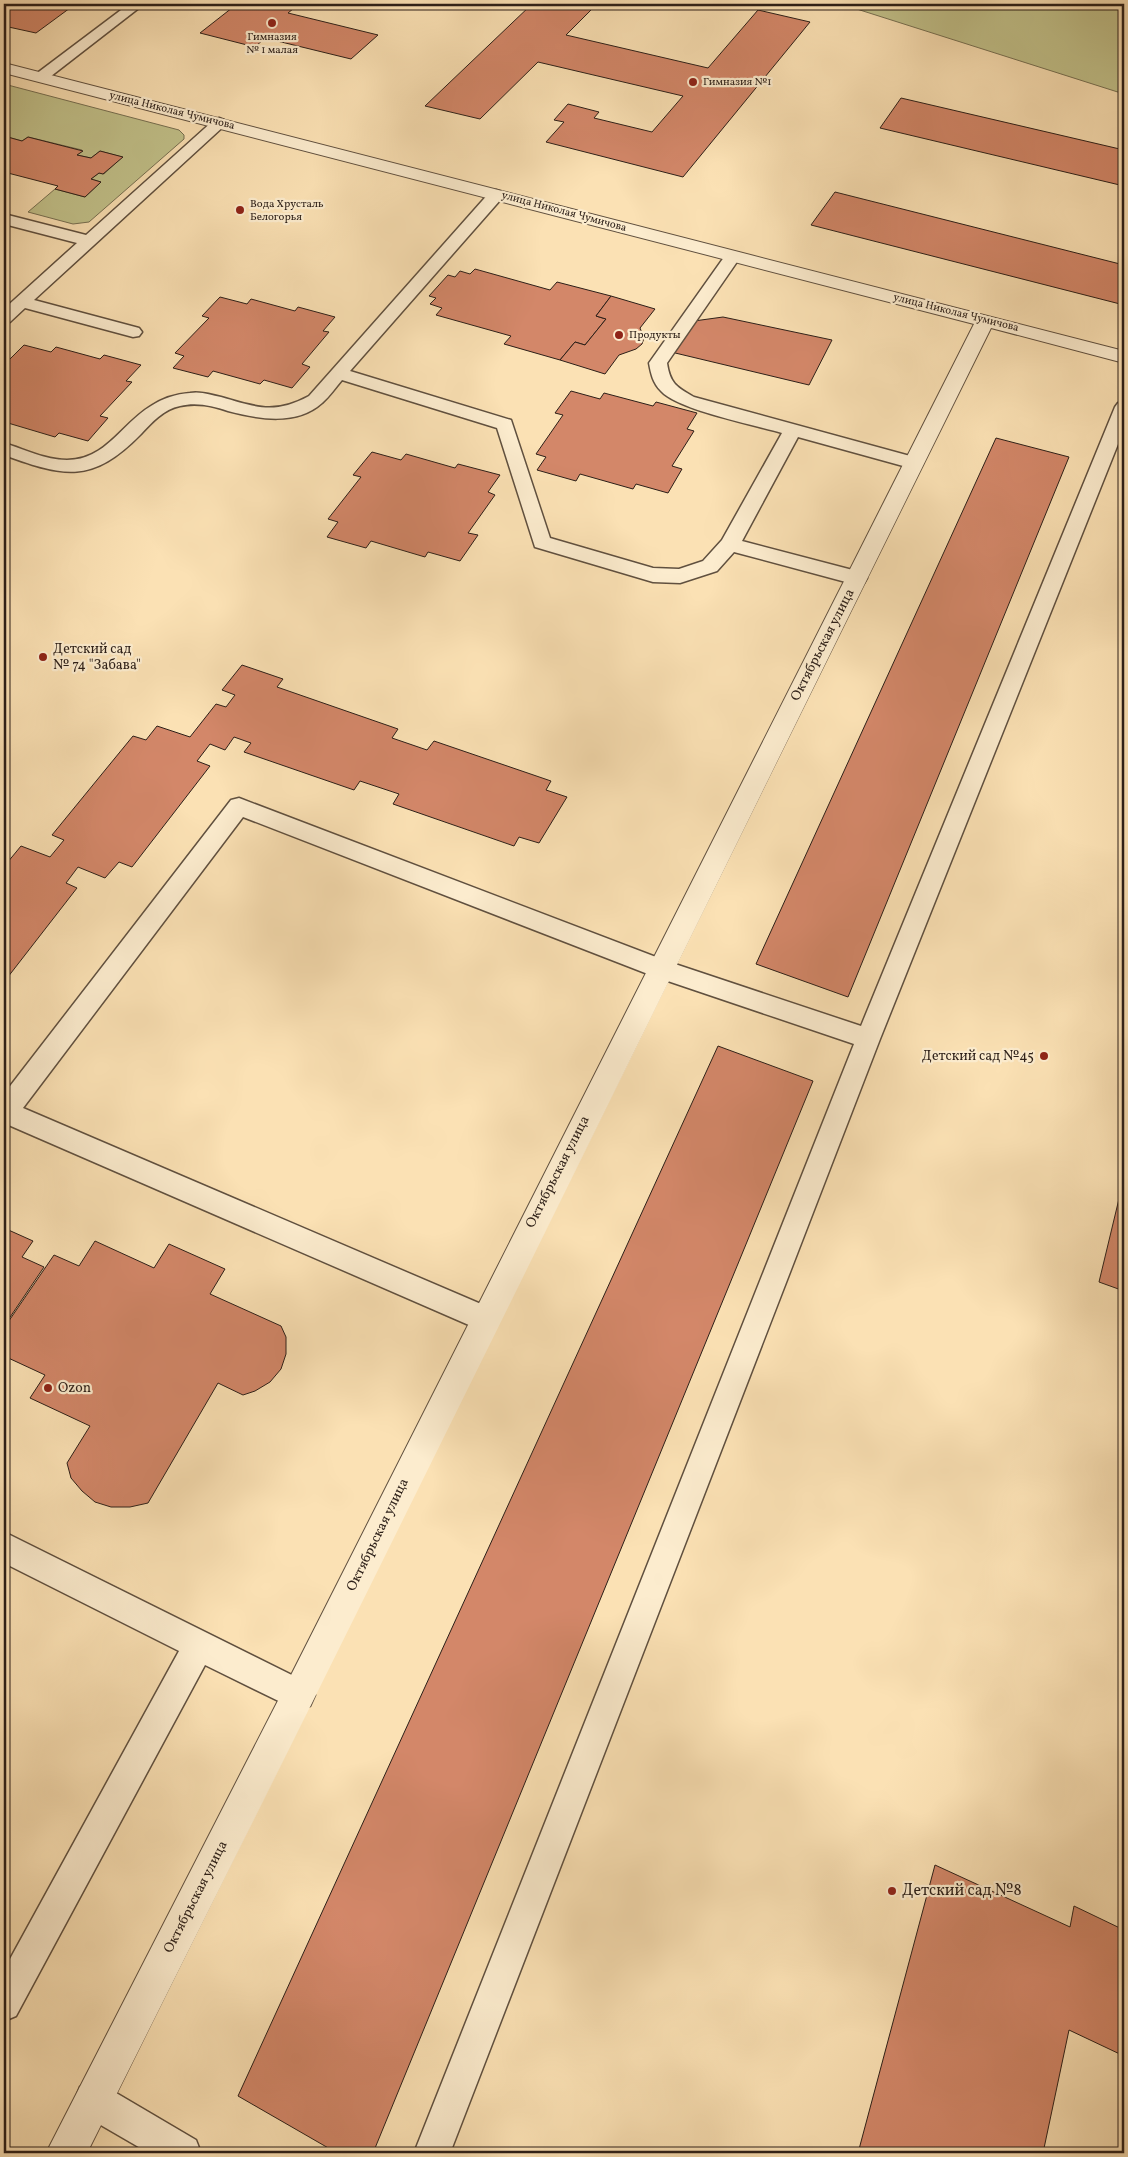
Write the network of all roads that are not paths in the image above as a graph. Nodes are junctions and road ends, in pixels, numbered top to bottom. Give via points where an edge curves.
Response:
1 (137, 4) edge
2 (4, 68) edge
3 (41, 77) junction
4 (219, 123) junction
5 (496, 195) junction
6 (4, 219) edge
7 (88, 241) junction
8 (733, 256) junction
9 (22, 302) junction
10 (4, 318) edge
11 (985, 321) junction
12 (133, 332) dead end
13 (1124, 357) edge
14 (338, 373) junction
15 (1124, 406) edge
16 (794, 430) junction
17 (4, 449) edge
18 (914, 463) junction
19 (730, 544) junction
20 (857, 578) junction
21 (661, 969) junction
22 (868, 1040) junction
23 (485, 1320) junction
24 (4, 1548) edge
25 (199, 1645) junction
26 (299, 1695) junction
27 (4, 2004) edge
28 (93, 2100) junction
29 (66, 2153) edge
30 (183, 2153) edge
31 (432, 2153) edge

1 - 3 lane
2 - 3 street, улица Николая Чумичова
3 - 4 street, улица Николая Чумичова
4 - 5 street, улица Николая Чумичова
4 - 7 lane
5 - 8 street, улица Николая Чумичова
5 - 14 lane
6 - 7 lane
7 - 9 lane
8 - 11 street, улица Николая Чумичова
8 - 16 lane via 658,363 660,379 669,391 688,401
9 - 10 lane
9 - 12 lane
11 - 13 street, улица Николая Чумичова
11 - 18 street, Октябрьская улица
14 - 17 lane via 315,400 299,410 280,414 257,413 212,400 191,398 170,402 152,411 116,450 96,462 67,466
14 - 19 lane via 506,424 542,542 653,575 671,576 710,566
15 - 22 lane
16 - 18 lane
16 - 19 lane
18 - 20 street, Октябрьская улица
19 - 20 lane
20 - 21 street, Октябрьская улица
21 - 22 lane
21 - 23 street, Октябрьская улица
21 - 23 lane via 239,806 5,1112
22 - 31 lane
23 - 26 street, Октябрьская улица
24 - 25 lane
25 - 26 lane
25 - 27 lane
26 - 28 street, Октябрьская улица
28 - 29 street, Октябрьская улица
28 - 30 lane

